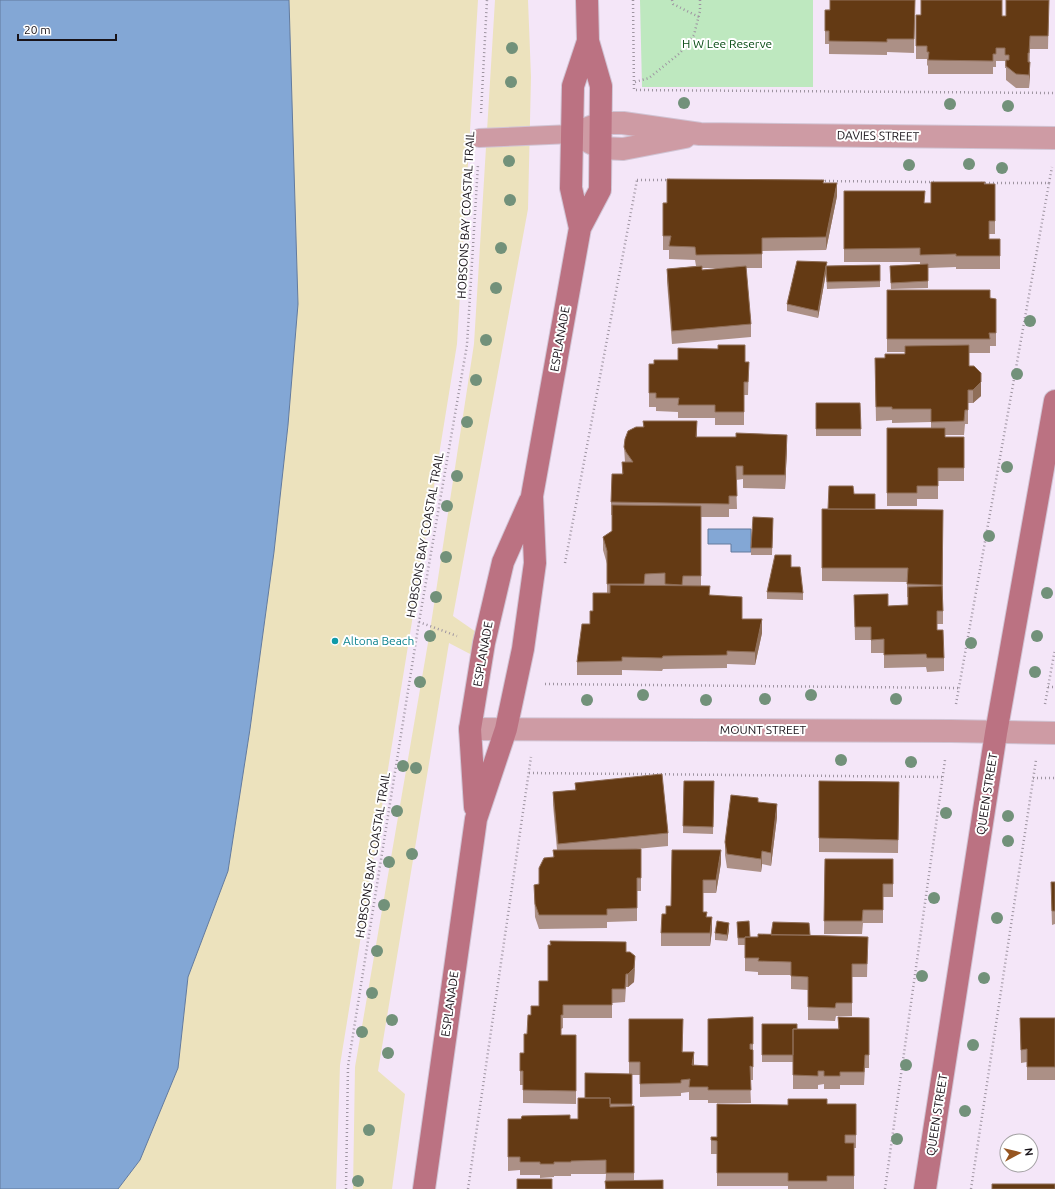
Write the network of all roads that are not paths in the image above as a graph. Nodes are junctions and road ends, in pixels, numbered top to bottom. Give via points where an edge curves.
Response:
1 (587, 0) edge
2 (588, 41) junction
3 (601, 123) junction
4 (572, 134) junction
5 (700, 134) junction
6 (479, 138) road end
7 (1055, 138) edge
8 (601, 148) junction
9 (580, 228) junction
10 (1055, 401) edge
11 (532, 496) junction
12 (470, 729) junction
13 (506, 730) junction
14 (996, 733) junction
15 (1047, 733) edge
16 (476, 819) junction
17 (424, 1189) edge
18 (925, 1189) edge

1 - 2 street, ESPLANADE
2 - 3 street, ESPLANADE via 602,86
2 - 4 street, ESPLANADE via 573,86
3 - 4 street, DAVIES STREET
3 - 5 street, DAVIES STREET via 633,124
3 - 8 street, ESPLANADE
4 - 6 lane
4 - 8 street, DAVIES STREET
4 - 9 street, ESPLANADE via 571,188
5 - 7 street, DAVIES STREET
5 - 8 street, DAVIES STREET via 623,148
8 - 9 street, ESPLANADE via 600,190
9 - 11 street, ESPLANADE
10 - 14 street, QUEEN STREET
11 - 12 street, ESPLANADE via 502,562 484,643
11 - 13 street, ESPLANADE via 535,563 523,649
12 - 13 street, MOUNT STREET
12 - 16 street, ESPLANADE
13 - 14 street, MOUNT STREET
13 - 16 street, ESPLANADE
14 - 15 street, MOUNT STREET
14 - 18 street, QUEEN STREET
16 - 17 street, ESPLANADE

